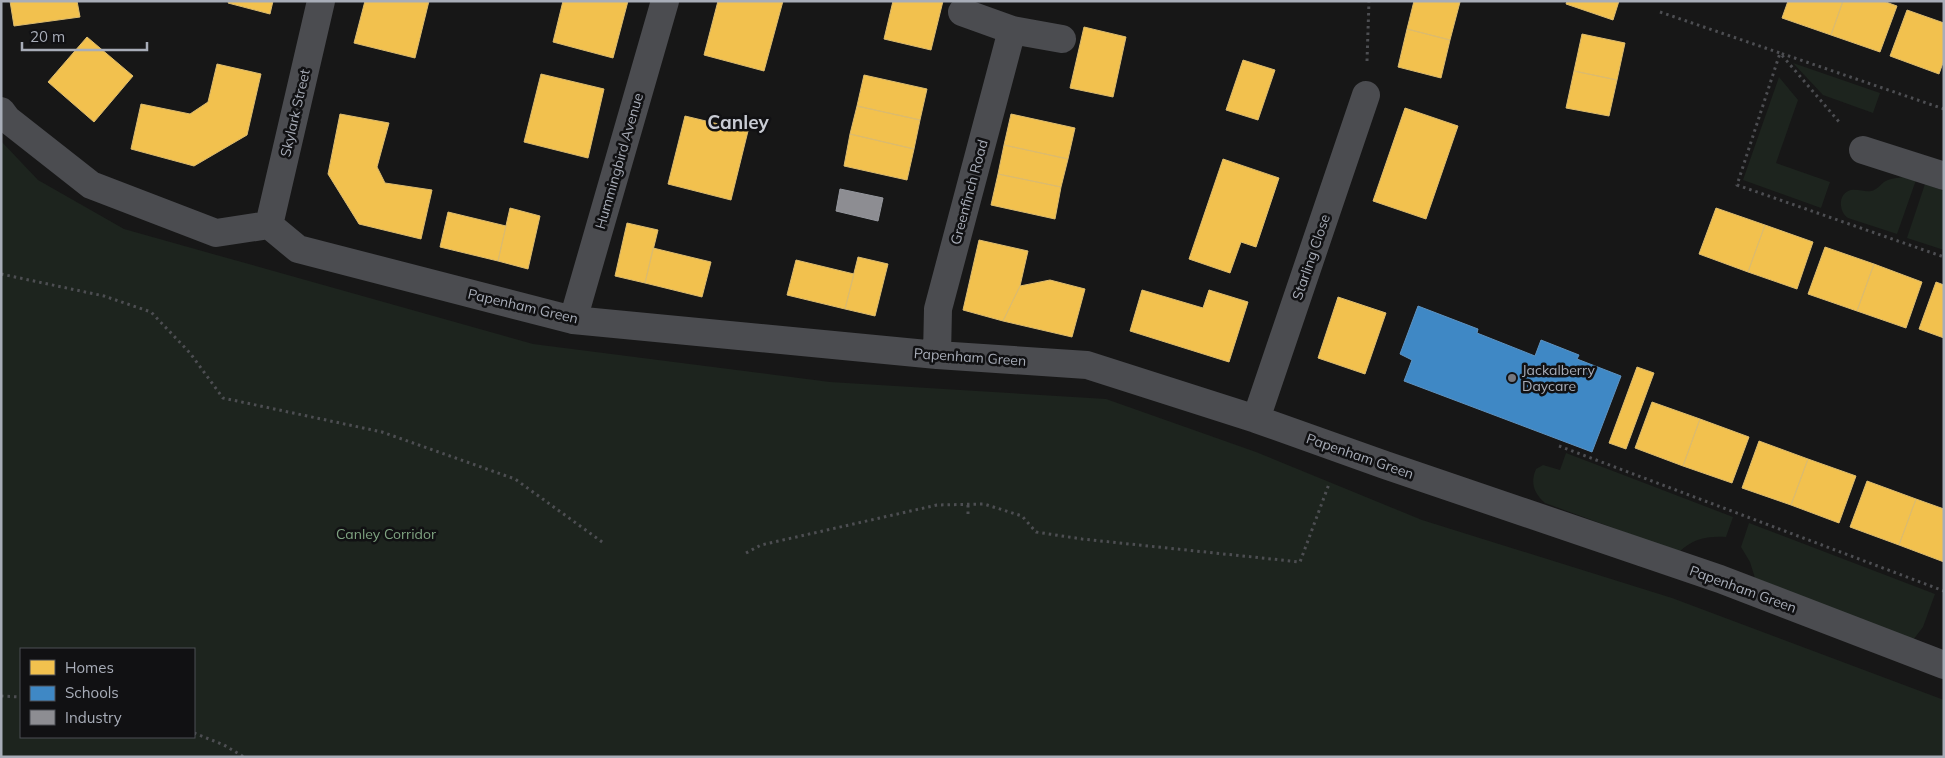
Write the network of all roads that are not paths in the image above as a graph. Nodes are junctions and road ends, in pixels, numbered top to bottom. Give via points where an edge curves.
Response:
1 (321, 1) edge
2 (664, 1) edge
3 (962, 12) dead end
4 (1012, 30) junction
5 (1062, 39) dead end
6 (1366, 95) road end
7 (1, 111) edge
8 (1863, 150) road end
9 (1944, 176) edge
10 (269, 224) junction
11 (573, 320) junction
12 (937, 355) junction
13 (1256, 418) junction
14 (1944, 665) edge

1 - 10 street, Skylark Street
2 - 11 street, Hummingbird Avenue
3 - 4 street
4 - 5 street
4 - 12 street, Greenfinch Road via 938,309
6 - 13 street, Starling Close
7 - 10 street via 91,185 216,233
8 - 9 street
10 - 11 street, Papenham Green via 298,249
11 - 12 street, Papenham Green
12 - 13 street, Papenham Green via 1087,365
13 - 14 street, Papenham Green via 1720,579

